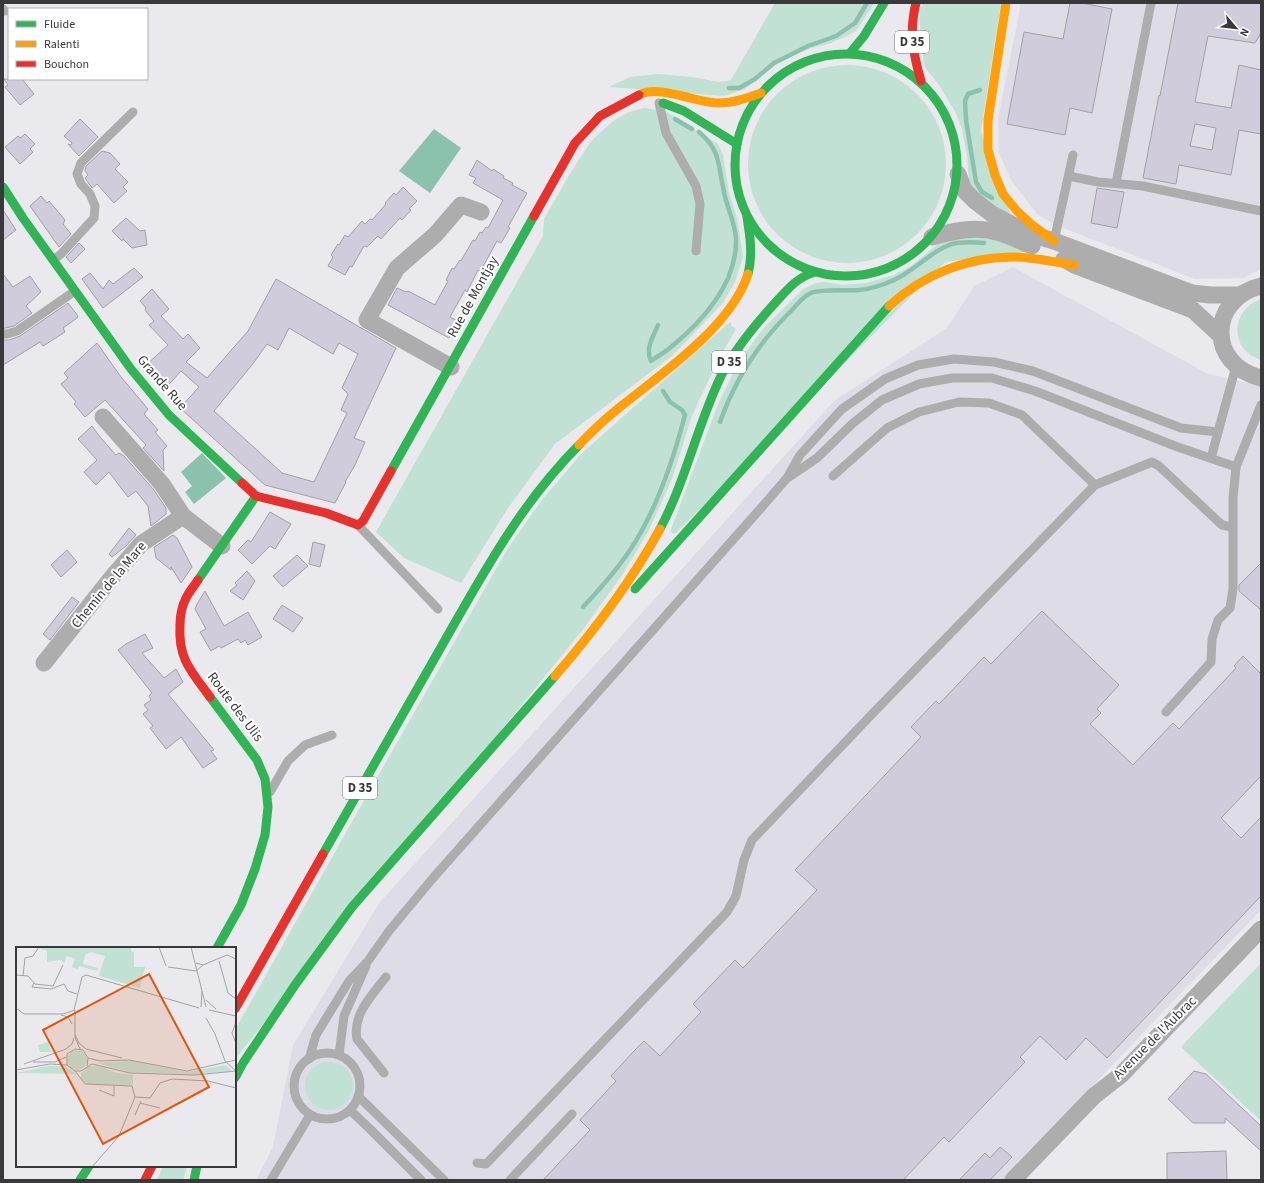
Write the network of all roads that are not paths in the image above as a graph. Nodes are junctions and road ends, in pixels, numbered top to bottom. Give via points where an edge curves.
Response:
1 (884, 3) edge
2 (916, 3) edge
3 (1006, 3) edge
4 (1151, 3) edge
5 (850, 53) junction
6 (921, 81) junction
7 (761, 92) junction
8 (632, 100) junction
9 (658, 102) junction
10 (133, 112) dead end
11 (737, 144) junction
12 (1073, 155) dead end
13 (958, 174) junction
14 (1069, 176) junction
15 (1116, 184) junction
16 (3, 188) edge
17 (1261, 211) edge
18 (481, 212) dead end
19 (747, 216) junction
20 (932, 237) junction
21 (1054, 240) junction
22 (696, 252) dead end
23 (52, 260) junction
24 (1074, 265) junction
25 (815, 272) junction
26 (1261, 286) edge
27 (75, 290) junction
28 (1238, 295) junction
29 (3, 334) edge
30 (1221, 336) junction
31 (1236, 366) junction
32 (451, 367) junction
33 (1261, 378) edge
34 (1261, 406) edge
35 (103, 417) dead end
36 (1218, 432) junction
37 (1211, 458) junction
38 (1236, 467) junction
39 (833, 476) dead end
40 (787, 478) junction
41 (1095, 485) junction
42 (256, 496) junction
43 (183, 516) junction
44 (358, 525) junction
45 (1232, 528) junction
46 (222, 546) junction
47 (438, 609) dead end
48 (607, 613) junction
49 (44, 663) dead end
50 (1166, 712) dead end
51 (332, 734) dead end
52 (267, 799) junction
53 (1261, 929) edge
54 (218, 947) edge
55 (368, 961) junction
56 (386, 977) dead end
57 (236, 1007) edge
58 (339, 1056) junction
59 (309, 1059) junction
60 (384, 1073) dead end
61 (236, 1076) edge
62 (358, 1096) junction
63 (350, 1110) junction
64 (572, 1114) dead end
65 (310, 1115) junction
66 (477, 1163) dead end
67 (89, 1167) edge
68 (152, 1167) edge
69 (197, 1167) edge
70 (80, 1180) edge
71 (145, 1180) edge
72 (194, 1180) edge
73 (271, 1180) edge
74 (421, 1180) edge
75 (444, 1180) edge
76 (510, 1180) edge
77 (1013, 1180) edge

1 - 5 main road via 864,36
2 - 6 main road, D 35 via 911,30 913,59
3 - 21 main road via 988,120 988,150 1003,194 1031,224
4 - 15 lane
5 - 6 main road via 876,57 900,66
5 - 7 main road via 817,57 786,70
6 - 13 main road via 942,108 953,133
7 - 8 main road, Rue de Montjay via 740,100 719,103 665,92 643,93
7 - 11 main road via 746,116
8 - 9 main road
8 - 32 main road, Rue de Montjay via 600,116 575,143
9 - 11 main road via 684,111
9 - 22 lane via 666,133 696,186 700,204
10 - 23 lane via 81,163 77,174 95,206 94,218 61,254
11 - 19 main road via 736,181
12 - 14 lane
13 - 20 main road via 944,218
13 - 21 street via 964,190 992,214 1030,234
14 - 15 lane
14 - 21 lane
15 - 17 lane via 1143,186
16 - 23 main road, Grande Rue
18 - 32 street via 461,205 435,235 397,268 367,320
19 - 25 main road via 765,241 788,260
19 - 57 main road, D 35 via 752,251 746,278 732,304 713,328 674,365 601,424 560,464 522,509 482,574
20 - 24 street via 961,230 996,232 1057,255
20 - 25 main road via 908,258 879,272 847,276
21 - 28 street via 1192,293
23 - 27 main road, Grande Rue
24 - 30 street via 1192,310
24 - 48 main road via 1016,257 987,258 958,265 931,276 906,291 880,315 641,584
25 - 48 main road, D 35 via 803,276 763,315 744,338 716,386 670,510 649,550
26 - 28 street via 1250,288
27 - 29 lane via 17,331
27 - 42 main road, Grande Rue via 135,375 169,415
28 - 30 street via 1228,306 1222,320
30 - 31 street via 1228,358
31 - 33 street via 1247,374
31 - 36 lane
32 - 44 main road, Rue de Montjay via 363,521
34 - 38 lane
35 - 43 street via 162,484
36 - 37 lane
36 - 40 lane via 1181,428 1033,372 994,362 954,359 918,365 884,379 842,409 800,455
37 - 38 lane
37 - 40 lane via 1035,391 992,378 952,378 919,384 882,400 852,424 817,458
38 - 45 lane
39 - 41 lane via 887,428 919,412 959,402 989,403 1022,415
40 - 55 lane via 433,878
41 - 45 lane via 1152,462 1222,525
41 - 66 lane via 752,840 744,860 736,896 727,912 486,1164
42 - 44 main road, Grande Rue via 326,513
42 - 46 main road, Route des Ulis
43 - 46 street
43 - 49 street, Chemin de la Mare via 141,544
44 - 47 lane
45 - 50 lane via 1233,589 1230,608 1218,620 1212,638 1211,662
46 - 52 main road, Route des Ulis via 186,599 180,618 179,640 183,657 193,674 257,760 265,779
48 - 61 main road, D 35 via 585,642 352,907 295,985
51 - 52 lane via 305,745 288,761
52 - 54 main road, Route des Ulis via 265,835 255,869 240,905
53 - 77 street, Avenue de l'Aubrac via 1121,1075 1094,1096
55 - 58 lane via 344,1016
55 - 59 lane via 349,981 316,1035
56 - 60 lane via 365,1004 356,1024 357,1039
58 - 59 lane via 318,1054
58 - 62 lane via 354,1067 360,1086
59 - 65 lane via 297,1073 294,1092 297,1101
62 - 63 lane
62 - 75 lane
63 - 65 lane via 330,1119
63 - 74 lane
64 - 76 lane
65 - 73 lane
67 - 70 main road
68 - 71 main road
69 - 72 main road

